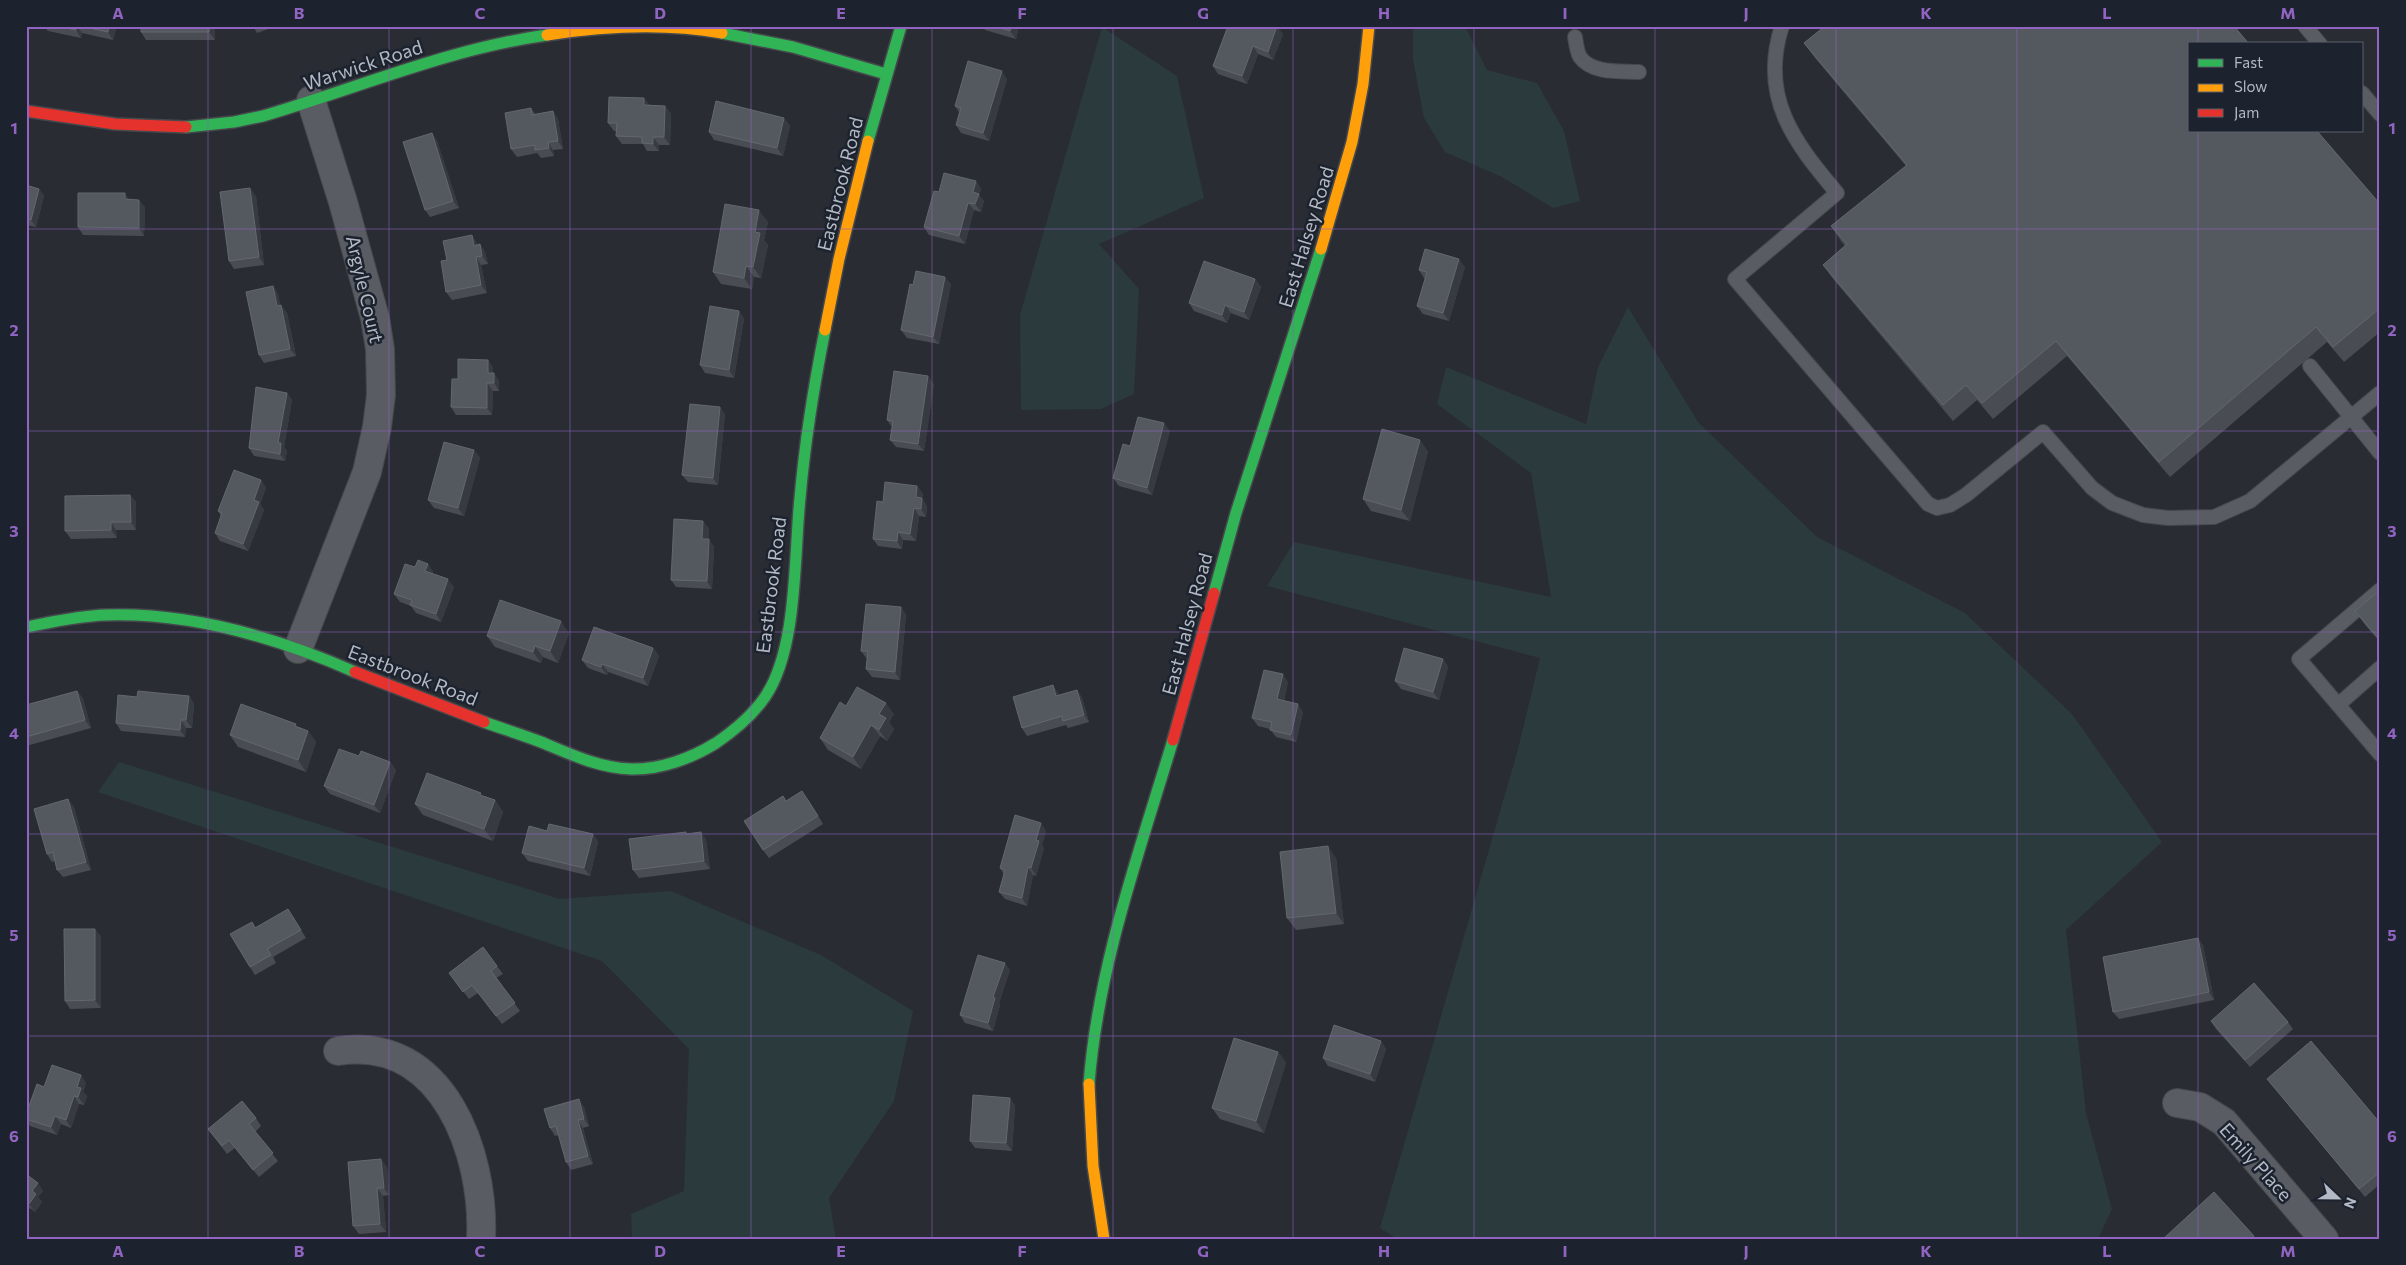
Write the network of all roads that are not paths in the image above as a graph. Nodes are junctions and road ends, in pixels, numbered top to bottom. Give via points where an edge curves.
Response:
1 (901, 26) edge
2 (1368, 26) edge
3 (1782, 26) edge
4 (2305, 26) edge
5 (1575, 37) dead end
6 (2318, 42) edge
7 (1639, 72) dead end
8 (886, 74) junction
9 (2364, 95) edge
10 (310, 100) junction
11 (26, 111) edge
12 (2380, 114) edge
13 (2310, 366) dead end
14 (2380, 392) edge
15 (2350, 418) junction
16 (2380, 453) edge
17 (2380, 590) edge
18 (26, 627) edge
19 (298, 649) junction
20 (2380, 668) edge
21 (2338, 705) junction
22 (2379, 752) edge
23 (338, 1052) dead end
24 (2177, 1103) dead end
25 (481, 1239) edge
26 (1104, 1239) edge
27 (2324, 1239) edge

1 - 8 street, Eastbrook Road
2 - 26 street, East Halsey Road via 1363,84 1340,187 1236,513 1109,956 1092,1041 1088,1090
3 - 15 lane via 1777,43 1775,76 1780,106 1793,137 1837,193 1735,279 1928,504 1937,508 1950,505 1966,495 2043,432 2092,488 2112,504 2143,515 2214,517 2250,501
4 - 6 lane
5 - 7 lane via 1579,56 1589,66
8 - 10 street, Warwick Road via 736,34 627,27 564,32 503,42 457,53
8 - 19 street, Eastbrook Road via 836,275 813,400 783,652 769,691 750,716 726,737 686,759 656,767 609,767 392,688
9 - 12 lane
10 - 11 street, Warwick Road via 262,116 170,127 122,126
10 - 19 street, Argyle Court via 375,318 380,349 381,395 367,472
13 - 15 lane
14 - 15 lane
15 - 16 lane
17 - 21 lane via 2299,659
18 - 19 street, Eastbrook Road via 105,615 152,616 199,622
20 - 21 lane
21 - 22 lane
23 - 25 street via 357,1048 382,1051 410,1064 434,1084 459,1123 472,1152 482,1213
24 - 27 street, Emily Place via 2200,1108 2224,1122

